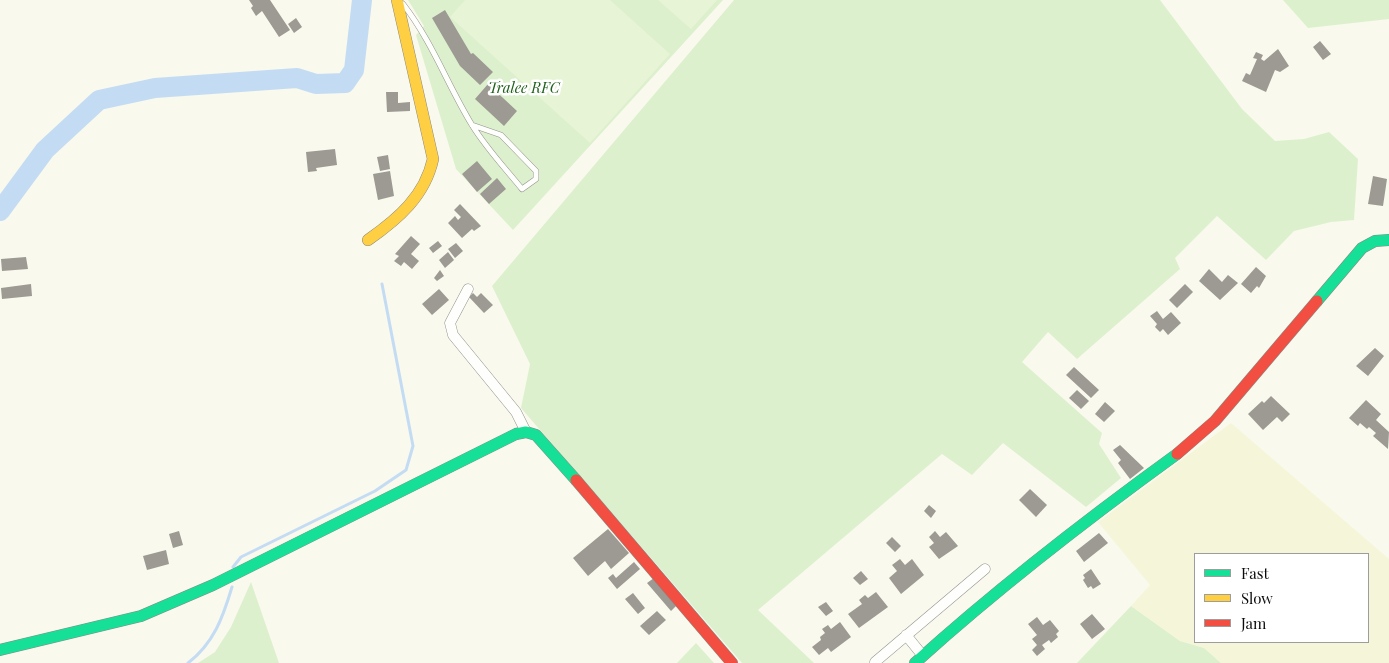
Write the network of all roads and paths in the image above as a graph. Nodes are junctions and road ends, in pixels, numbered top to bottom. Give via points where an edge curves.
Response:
1 (398, 0) edge
2 (472, 125) junction
3 (368, 240) dead end
4 (1389, 240) edge
5 (468, 289) dead end
6 (526, 432) junction
7 (984, 569) dead end
8 (906, 635) junction
9 (0, 650) edge
10 (919, 659) edge
11 (875, 662) dead end
12 (732, 663) edge

1 - 2 lane via 422,30
1 - 3 street via 433,159 426,184 414,200 390,226
2 - 2 lane via 522,189 536,179 536,171 502,135
4 - 10 street via 1374,241 1362,248 1215,421 1181,451 1071,531
5 - 6 street via 450,323 453,335 516,412
6 - 9 street via 516,434 213,585 141,616
6 - 12 street via 536,435
7 - 8 street
8 - 10 street
8 - 11 street

